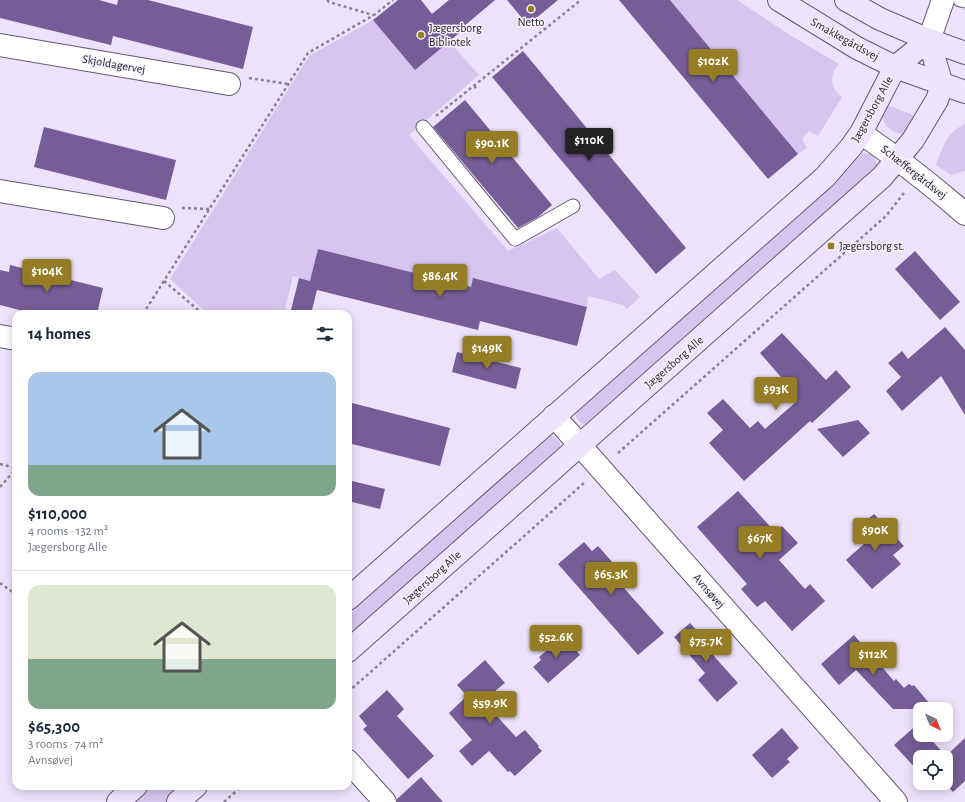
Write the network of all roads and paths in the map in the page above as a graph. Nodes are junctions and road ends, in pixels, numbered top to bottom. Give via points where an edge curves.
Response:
1 (327, 0) edge
2 (393, 0) edge
3 (581, 0) edge
4 (779, 0) edge
5 (846, 0) edge
6 (943, 0) edge
7 (960, 0) edge
8 (965, 1) edge
9 (374, 15) junction
10 (929, 40) junction
11 (0, 45) edge
12 (965, 53) edge
13 (895, 67) junction
14 (229, 84) joint
15 (288, 84) junction
16 (942, 85) junction
17 (474, 86) junction
18 (478, 90) dead end
19 (965, 92) edge
20 (423, 127) joint
21 (861, 133) junction
22 (898, 159) junction
23 (0, 191) edge
24 (904, 192) dead end
25 (573, 206) dead end
26 (965, 214) edge
27 (163, 218) dead end
28 (164, 281) junction
29 (146, 310) edge
30 (198, 310) edge
31 (0, 336) edge
32 (12, 338) edge
33 (554, 416) junction
34 (580, 446) junction
35 (0, 464) edge
36 (12, 467) edge
37 (601, 468) junction
38 (12, 473) edge
39 (0, 487) edge
40 (0, 583) edge
41 (12, 591) edge
42 (352, 595) edge
43 (352, 647) edge
44 (352, 688) edge
45 (352, 765) edge
46 (132, 790) edge
47 (192, 790) edge
48 (238, 790) edge
49 (118, 802) edge
50 (178, 802) edge
51 (224, 802) edge
52 (385, 802) edge
53 (896, 802) edge

1 - 9 path
2 - 9 path
3 - 17 path
4 - 13 street, Smakkegårdsvej via 857,48
5 - 10 street via 880,19
6 - 10 street
7 - 8 lane
9 - 15 path via 308,54
10 - 12 street
10 - 13 street
10 - 16 street
11 - 14 street, Skjoldagervej
13 - 16 street, Smakkegårdsvej
13 - 21 street, Jægersborg Alle
14 - 15 path via 234,75
15 - 28 path
16 - 19 street, Smakkegårdsvej
16 - 22 street, Jægersborg Alle via 925,121
17 - 18 path
17 - 20 path
20 - 25 lane via 515,239
21 - 22 street, Schæffergårdsvej
21 - 33 street, Jægersborg Alle via 825,177
22 - 26 street, Schæffergårdsvej
22 - 34 street, Jægersborg Alle via 882,178
23 - 27 street
24 - 37 path via 886,216
28 - 29 path
28 - 30 path
31 - 32 street
33 - 34 street, Avnsøvej
33 - 42 street, Jægersborg Alle
34 - 37 street, Avnsøvej
34 - 43 street, Jægersborg Alle
35 - 36 path
37 - 44 path
37 - 53 street, Avnsøvej
38 - 39 path
40 - 41 path
45 - 52 street
46 - 49 street
47 - 50 street
48 - 51 path

